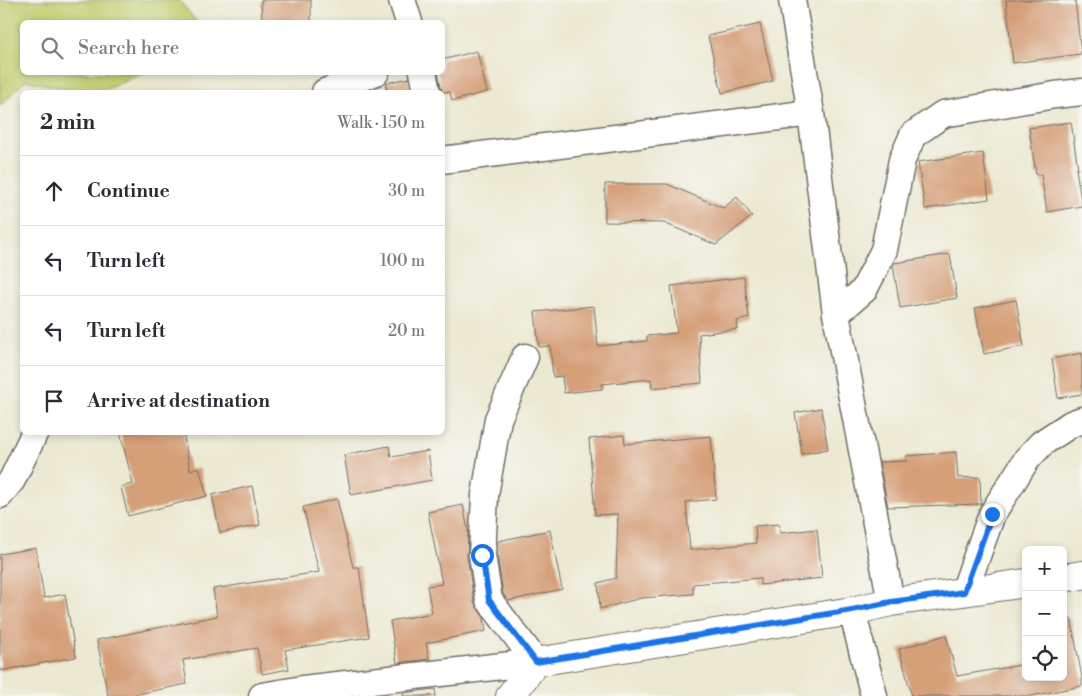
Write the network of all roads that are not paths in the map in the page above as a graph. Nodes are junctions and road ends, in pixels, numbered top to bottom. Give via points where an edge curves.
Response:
1 (402, 0) edge
2 (792, 0) edge
3 (408, 20) edge
4 (368, 75) edge
5 (424, 75) edge
6 (330, 90) edge
7 (427, 90) edge
8 (1082, 92) edge
9 (812, 113) junction
10 (445, 160) edge
11 (836, 314) junction
12 (526, 357) dead end
13 (1082, 420) edge
14 (34, 435) edge
15 (0, 495) edge
16 (1082, 575) edge
17 (1067, 577) edge
18 (1022, 584) edge
19 (964, 592) junction
20 (891, 602) junction
21 (852, 610) junction
22 (536, 662) junction
23 (262, 696) edge
24 (510, 696) edge
25 (874, 696) edge

1 - 3 street
2 - 9 street
4 - 6 street
5 - 7 street
8 - 11 street via 943,114 913,135 902,160 884,250 864,290
9 - 10 street
9 - 11 street
11 - 20 street
12 - 22 street via 498,419 485,495 482,555 489,600
13 - 19 street via 1042,443 1027,459 992,514
14 - 15 street via 12,480
16 - 17 street
18 - 19 street
19 - 20 street
20 - 21 street
21 - 22 street
21 - 25 street
22 - 23 street
22 - 24 street

